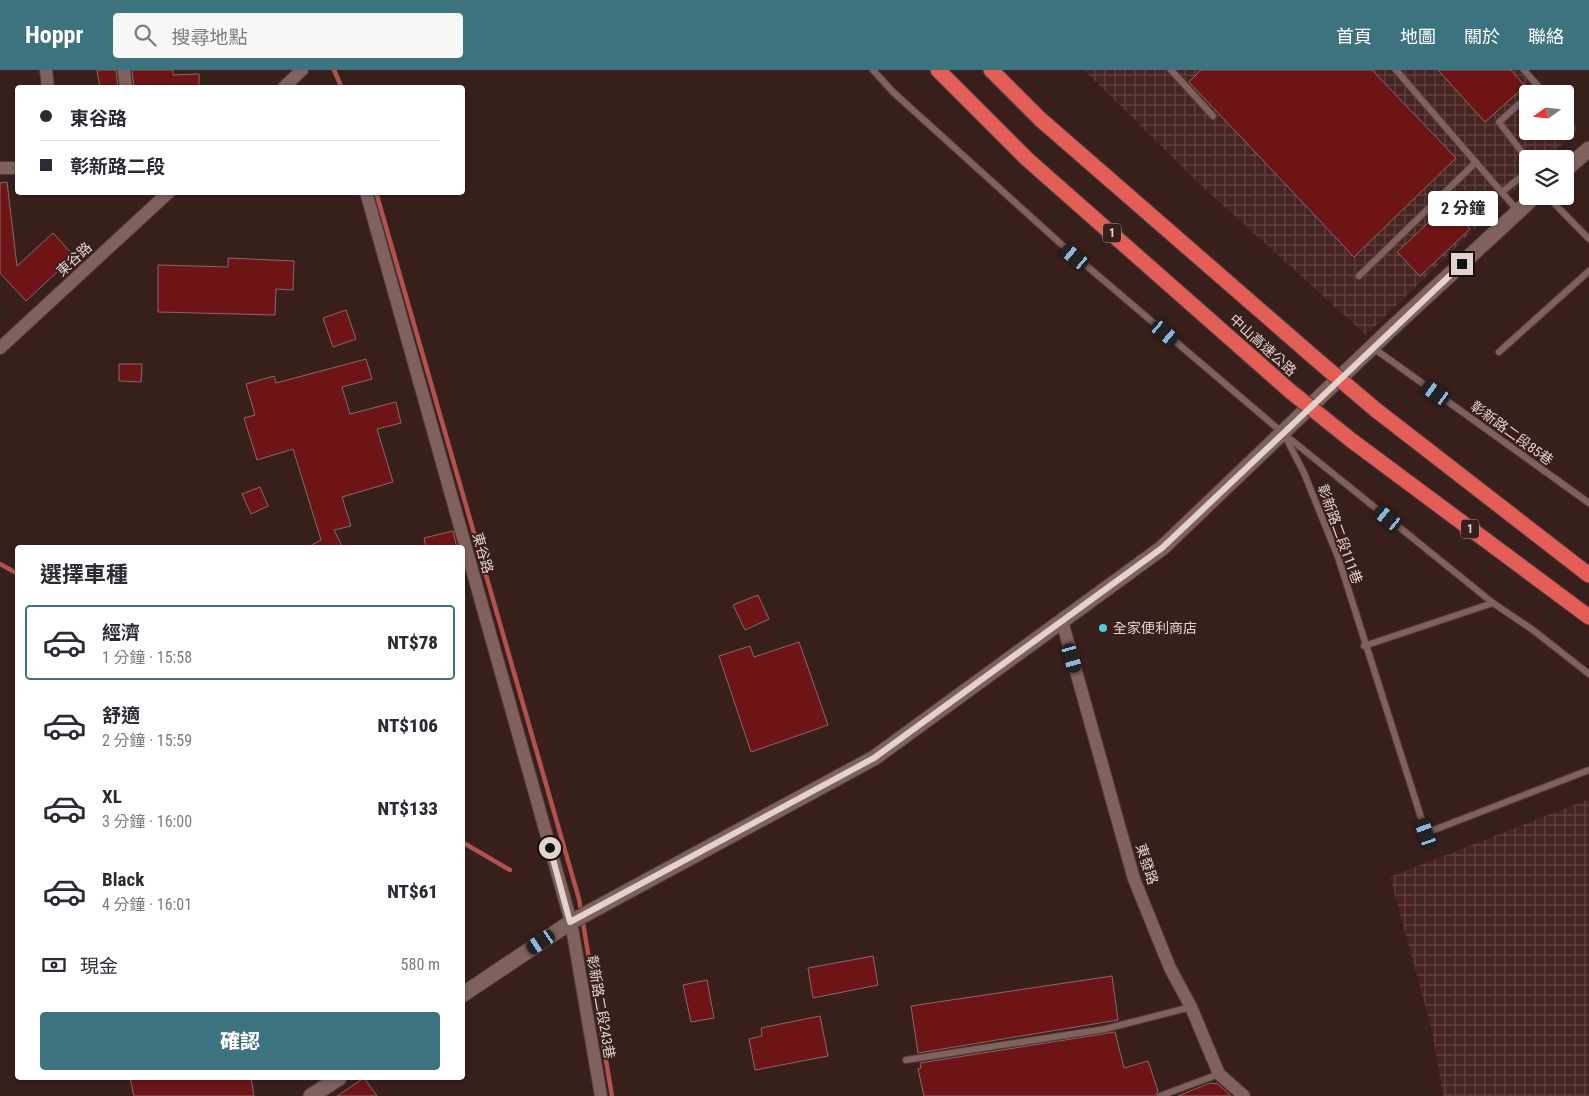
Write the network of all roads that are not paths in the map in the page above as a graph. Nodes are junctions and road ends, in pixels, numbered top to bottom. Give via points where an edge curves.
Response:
1 (46, 70) edge
2 (124, 70) edge
3 (302, 70) edge
4 (873, 70) edge
5 (938, 70) edge
6 (991, 70) edge
7 (1171, 70) edge
8 (1396, 70) edge
9 (1524, 70) edge
10 (48, 85) edge
11 (126, 85) edge
12 (286, 85) edge
13 (1537, 85) edge
14 (1519, 103) edge
15 (1213, 116) dead end
16 (1589, 149) edge
17 (1520, 150) edge
18 (1476, 162) junction
19 (1574, 162) edge
20 (0, 168) edge
21 (15, 168) edge
22 (1519, 178) edge
23 (1502, 192) junction
24 (166, 195) edge
25 (367, 195) edge
26 (1526, 205) edge
27 (1556, 205) edge
28 (1519, 212) junction
29 (1589, 239) edge
30 (1589, 271) edge
31 (1359, 276) dead end
32 (1372, 347) junction
33 (0, 348) edge
34 (1499, 352) dead end
35 (1284, 434) junction
36 (1589, 504) edge
37 (465, 545) edge
38 (465, 546) edge
39 (1589, 575) edge
40 (1493, 603) junction
41 (1589, 617) edge
42 (1062, 622) junction
43 (1364, 646) junction
44 (1589, 674) edge
45 (1589, 770) edge
46 (570, 922) junction
47 (465, 993) edge
48 (1191, 1007) junction
49 (906, 1060) dead end
50 (1219, 1074) junction
51 (336, 1080) edge
52 (311, 1096) edge
53 (601, 1096) edge
54 (1160, 1096) edge
55 (1244, 1096) edge

1 - 10 street
2 - 11 street
3 - 12 street
4 - 35 lane via 1060,244
5 - 41 highway, 中山高速公路 / 1, bridge via 1028,159 1290,391
6 - 39 highway, 中山高速公路, bridge via 1040,120 1376,410
7 - 15 lane
8 - 18 lane
9 - 13 lane
14 - 17 lane via 1499,122
16 - 19 street
18 - 23 lane
18 - 31 lane
20 - 21 street
22 - 23 lane
23 - 28 lane
24 - 33 street, 東谷路
25 - 37 street, 東谷路
26 - 28 street
27 - 29 lane
28 - 32 street
30 - 34 lane
32 - 35 street
32 - 36 lane, 彰新路二段85巷
35 - 40 lane
35 - 42 street via 1162,548
35 - 43 lane, 彰新路二段111巷 via 1304,473 1338,557
38 - 46 street, 東谷路
40 - 43 lane
40 - 44 lane
42 - 46 street via 874,758
42 - 48 street, 東發路 via 1134,878 1170,968
43 - 45 lane, 彰新路二段111巷 via 1426,833
46 - 47 street
46 - 53 street, 彰新路二段243巷
48 - 49 lane via 1105,1030
48 - 50 street, 東發路
50 - 54 lane
50 - 55 street, 東發路
51 - 52 street

